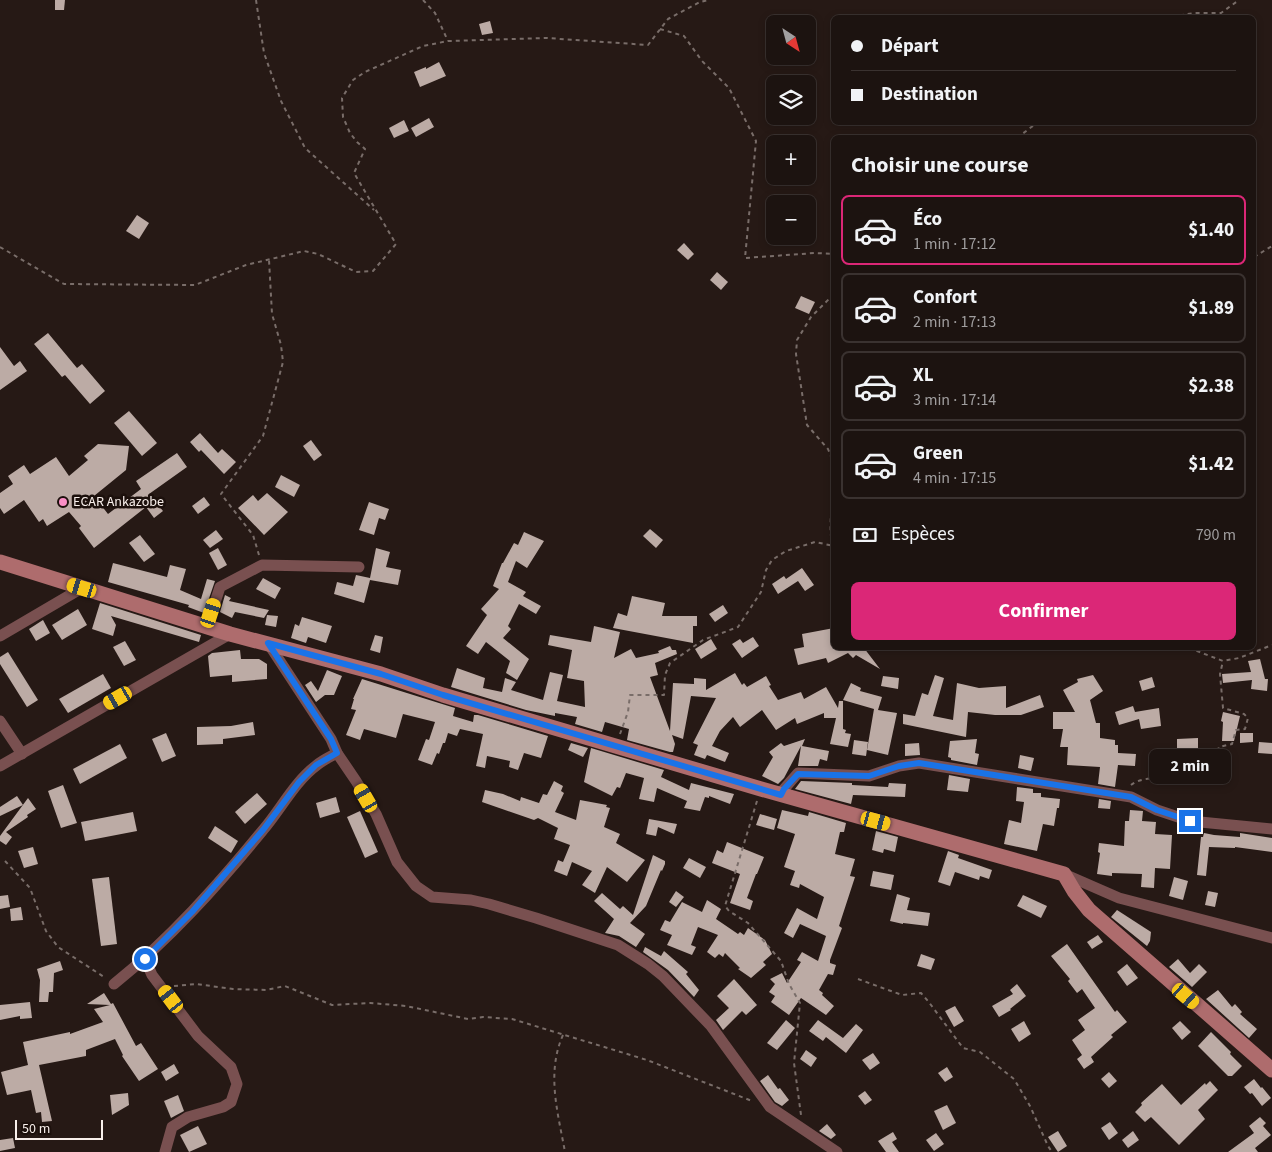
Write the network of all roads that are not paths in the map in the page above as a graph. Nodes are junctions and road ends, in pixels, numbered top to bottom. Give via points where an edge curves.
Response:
1 (0, 562) edge
2 (359, 567) dead end
3 (82, 588) junction
4 (207, 626) junction
5 (230, 634) junction
6 (0, 636) edge
7 (268, 643) junction
8 (1, 723) edge
9 (337, 753) junction
10 (22, 754) junction
11 (0, 766) edge
12 (781, 795) junction
13 (1272, 828) edge
14 (1064, 874) junction
15 (1272, 938) edge
16 (145, 959) junction
17 (114, 984) road end
18 (1272, 1070) edge
19 (165, 1152) edge
20 (837, 1152) edge

1 - 3 street
2 - 4 street via 262,565 220,587
3 - 4 street
3 - 6 street
4 - 5 street
5 - 7 street
5 - 10 street
7 - 9 street
7 - 12 street
8 - 10 street
9 - 16 street via 316,765 299,782 263,830 192,912
9 - 20 street via 376,814 397,862 416,886 432,897 489,904 618,945 663,976 710,1026 770,1107
10 - 11 street
12 - 13 street via 798,774 869,776 919,763 1131,797 1190,821
12 - 14 street
14 - 15 street via 1119,898
14 - 18 street via 1089,910
16 - 17 street
16 - 19 street via 152,975 198,1036 231,1066 237,1084 231,1102 188,1117 172,1127

